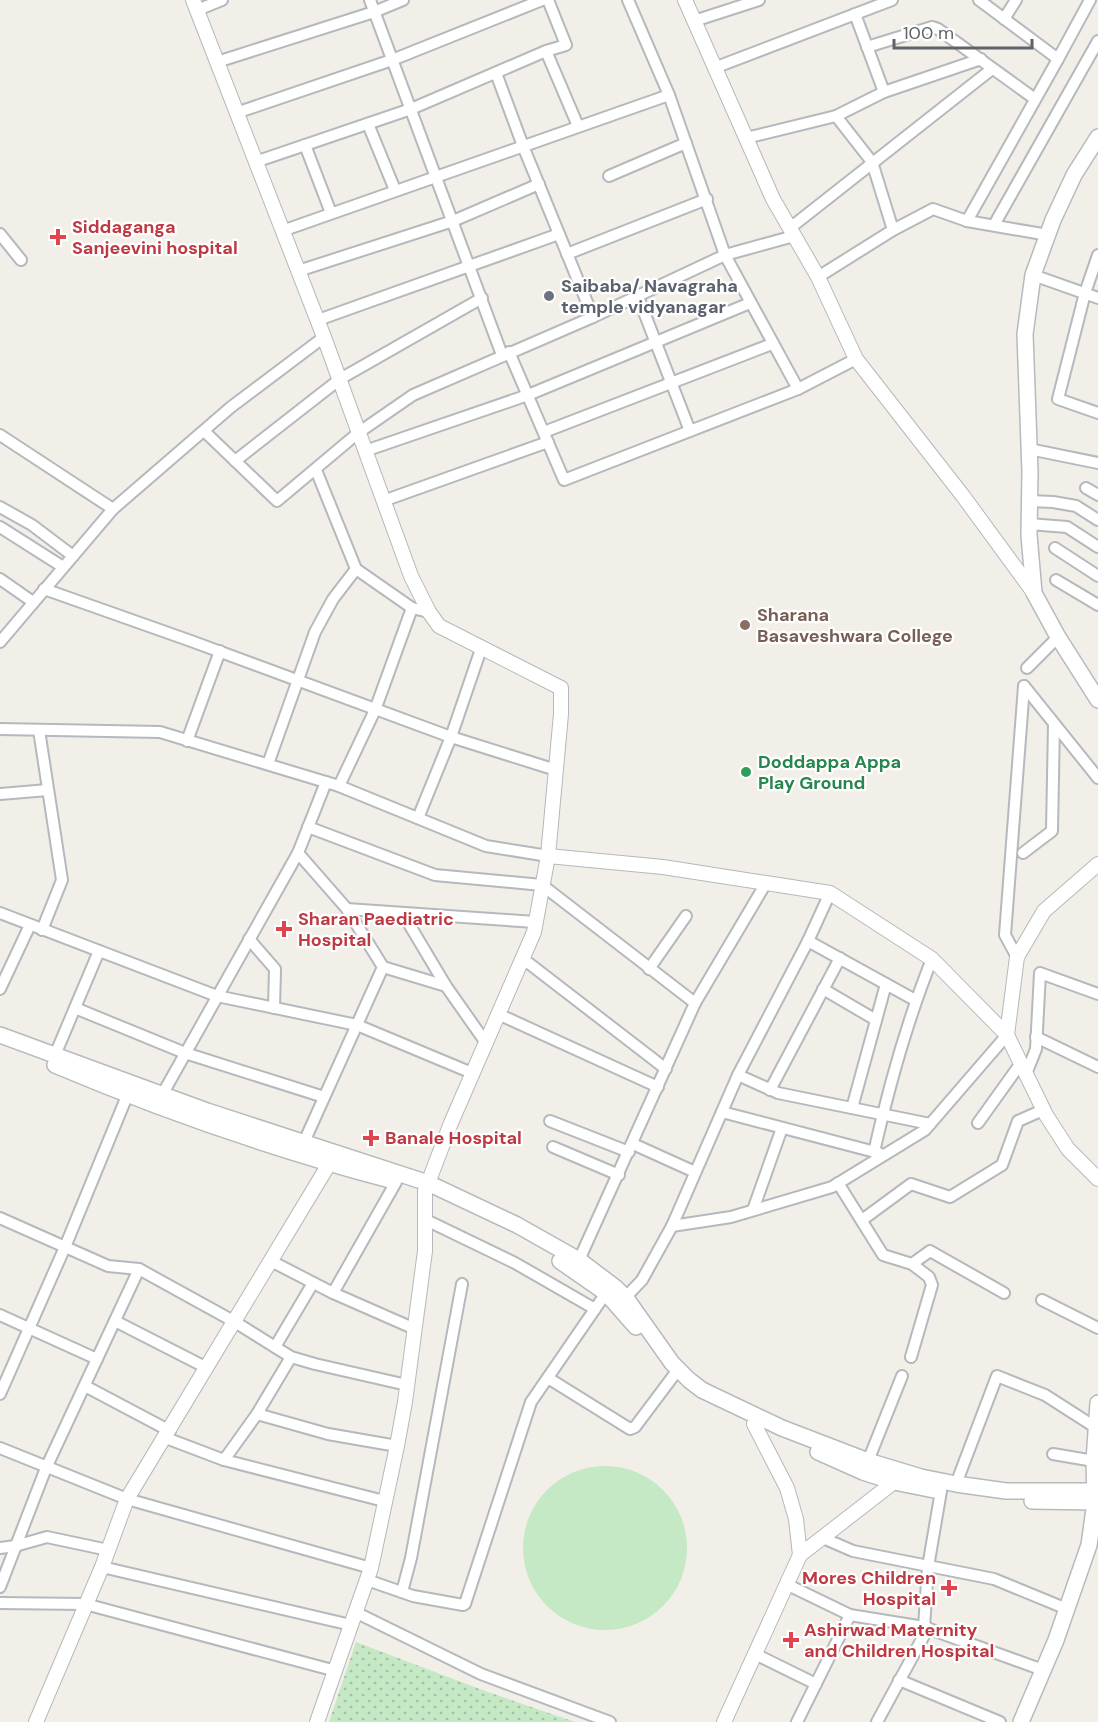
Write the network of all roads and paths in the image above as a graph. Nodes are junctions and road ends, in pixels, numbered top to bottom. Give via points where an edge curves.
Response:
1 (222, 0) edge
2 (370, 0) edge
3 (403, 0) edge
4 (542, 0) edge
5 (548, 0) edge
6 (628, 0) edge
7 (685, 0) edge
8 (759, 0) edge
9 (892, 0) edge
10 (979, 0) edge
11 (1016, 0) edge
12 (1090, 0) edge
13 (195, 5) edge
14 (374, 12) junction
15 (855, 14) junction
16 (1004, 19) junction
17 (694, 21) junction
18 (1098, 41) edge
19 (867, 47) junction
20 (546, 51) junction
21 (981, 59) junction
22 (1058, 59) junction
23 (392, 60) junction
24 (217, 62) junction
25 (714, 68) junction
26 (992, 69) junction
27 (496, 73) junction
28 (884, 92) junction
29 (669, 95) junction
30 (1035, 99) junction
31 (411, 109) junction
32 (236, 113) junction
33 (836, 116) junction
34 (368, 124) junction
35 (578, 126) junction
36 (746, 138) junction
37 (686, 143) junction
38 (305, 145) junction
39 (523, 146) junction
40 (1095, 146) edge
41 (255, 162) junction
42 (872, 162) junction
43 (609, 176) dead end
44 (437, 178) junction
45 (539, 184) junction
46 (395, 190) junction
47 (707, 199) junction
48 (331, 213) junction
49 (453, 221) junction
50 (968, 221) junction
51 (994, 225) junction
52 (893, 230) junction
53 (282, 231) junction
54 (792, 232) junction
55 (0, 234) edge
56 (559, 234) junction
57 (1048, 235) junction
58 (567, 254) junction
59 (725, 255) junction
60 (1098, 255) edge
61 (21, 260) dead end
62 (470, 266) junction
63 (298, 271) junction
64 (1033, 275) junction
65 (818, 277) junction
66 (638, 294) junction
67 (1085, 294) junction
68 (482, 298) junction
69 (1098, 298) edge
70 (750, 303) junction
71 (593, 317) junction
72 (318, 320) junction
73 (324, 337) junction
74 (655, 342) junction
75 (772, 344) junction
76 (506, 353) junction
77 (856, 359) junction
78 (340, 379) junction
79 (671, 383) junction
80 (798, 389) junction
81 (528, 395) junction
82 (1098, 412) edge
83 (204, 431) junction
84 (690, 431) junction
85 (358, 433) junction
86 (0, 435) edge
87 (546, 437) junction
88 (1029, 449) junction
89 (365, 451) junction
90 (235, 461) junction
91 (1098, 462) edge
92 (316, 470) junction
93 (1086, 488) dead end
94 (1098, 495) edge
95 (383, 501) junction
96 (1029, 501) junction
97 (0, 507) edge
98 (113, 509) junction
99 (1098, 520) edge
100 (1029, 524) junction
101 (0, 526) edge
102 (1055, 548) dead end
103 (1098, 548) edge
104 (73, 556) junction
105 (63, 567) junction
106 (356, 569) junction
107 (1098, 576) edge
108 (0, 579) edge
109 (1056, 580) dead end
110 (44, 589) junction
111 (1034, 593) junction
112 (33, 602) junction
113 (1098, 605) edge
114 (412, 608) junction
115 (429, 612) junction
116 (1058, 637) junction
117 (0, 642) edge
118 (481, 649) junction
119 (220, 651) junction
120 (1027, 668) dead end
121 (297, 680) junction
122 (1098, 700) edge
123 (375, 710) junction
124 (1054, 724) junction
125 (0, 729) edge
126 (39, 730) junction
127 (451, 737) junction
128 (188, 741) junction
129 (268, 765) junction
130 (556, 770) junction
131 (1098, 778) edge
132 (326, 782) junction
133 (339, 786) junction
134 (48, 790) junction
135 (0, 794) edge
136 (418, 818) junction
137 (308, 827) junction
138 (298, 853) junction
139 (1023, 853) dead end
140 (548, 856) junction
141 (1098, 864) edge
142 (766, 883) junction
143 (542, 885) junction
144 (830, 893) junction
145 (347, 909) junction
146 (403, 915) junction
147 (686, 916) dead end
148 (2, 918) edge
149 (535, 922) junction
150 (30, 925) junction
151 (42, 930) junction
152 (249, 939) junction
153 (808, 941) junction
154 (99, 951) junction
155 (1017, 957) junction
156 (522, 958) junction
157 (840, 958) junction
158 (932, 959) junction
159 (383, 967) junction
160 (649, 969) junction
161 (886, 984) junction
162 (446, 986) junction
163 (0, 988) edge
164 (823, 989) junction
165 (1098, 994) edge
166 (217, 996) junction
167 (915, 1000) junction
168 (695, 1003) junction
169 (75, 1008) junction
170 (274, 1008) junction
171 (498, 1014) junction
172 (876, 1020) junction
173 (357, 1025) junction
174 (0, 1035) edge
175 (1006, 1035) junction
176 (1036, 1037) junction
177 (486, 1042) junction
178 (0, 1044) edge
179 (186, 1053) junction
180 (55, 1055) junction
181 (1098, 1067) edge
182 (666, 1069) junction
183 (1023, 1069) junction
184 (472, 1073) junction
185 (738, 1075) junction
186 (658, 1087) junction
187 (770, 1090) junction
188 (162, 1095) junction
189 (127, 1096) junction
190 (324, 1097) junction
191 (852, 1108) junction
192 (1044, 1110) junction
193 (722, 1112) junction
194 (883, 1114) junction
195 (550, 1121) dead end
196 (978, 1123) dead end
197 (930, 1124) junction
198 (782, 1128) junction
199 (304, 1142) junction
200 (553, 1147) dead end
201 (631, 1148) junction
202 (880, 1153) junction
203 (329, 1164) junction
204 (695, 1172) junction
205 (619, 1175) junction
206 (1098, 1179) edge
207 (396, 1182) junction
208 (838, 1183) junction
209 (426, 1187) junction
210 (753, 1210) junction
211 (0, 1218) edge
212 (424, 1219) junction
213 (862, 1220) junction
214 (672, 1226) junction
215 (65, 1247) junction
216 (579, 1260) junction
217 (271, 1261) junction
218 (912, 1264) junction
219 (139, 1269) junction
220 (313, 1283) junction
221 (462, 1284) dead end
222 (333, 1293) junction
223 (606, 1293) junction
224 (1004, 1293) dead end
225 (1042, 1300) dead end
226 (622, 1302) junction
227 (595, 1309) junction
228 (0, 1315) edge
229 (115, 1321) junction
230 (235, 1322) junction
231 (30, 1328) junction
232 (1098, 1328) edge
233 (415, 1329) junction
234 (275, 1347) junction
235 (291, 1357) junction
236 (910, 1357) dead end
237 (97, 1359) junction
238 (207, 1368) junction
239 (674, 1375) junction
240 (902, 1376) dead end
241 (548, 1378) junction
242 (407, 1385) junction
243 (85, 1386) junction
244 (0, 1394) edge
245 (1098, 1403) edge
246 (257, 1414) junction
247 (754, 1424) junction
248 (1095, 1427) junction
249 (167, 1434) junction
250 (397, 1446) junction
251 (0, 1448) edge
252 (1053, 1454) dead end
253 (224, 1460) junction
254 (868, 1461) junction
255 (1094, 1461) junction
256 (46, 1468) junction
257 (894, 1482) junction
258 (956, 1484) junction
259 (941, 1491) junction
260 (1097, 1496) edge
261 (127, 1499) junction
262 (384, 1501) junction
263 (823, 1538) junction
264 (15, 1546) junction
265 (0, 1548) edge
266 (108, 1551) junction
267 (800, 1555) junction
268 (102, 1567) junction
269 (928, 1567) junction
270 (369, 1574) junction
271 (786, 1584) junction
272 (0, 1587) edge
273 (402, 1592) junction
274 (0, 1603) edge
275 (85, 1604) junction
276 (1067, 1609) junction
277 (850, 1616) junction
278 (353, 1619) junction
279 (926, 1627) junction
280 (755, 1654) junction
281 (1043, 1670) junction
282 (336, 1671) junction
283 (899, 1680) junction
284 (816, 1683) junction
285 (36, 1722) edge
286 (317, 1722) edge
287 (610, 1722) edge
288 (724, 1722) edge
289 (797, 1722) edge
290 (877, 1722) edge
291 (1000, 1722) edge
292 (1021, 1722) edge

1 - 13 street
2 - 14 street
3 - 14 street
4 - 23 street
5 - 20 street via 566,45
6 - 29 street
7 - 17 street
8 - 17 street
9 - 15 street
10 - 16 street
11 - 16 street
12 - 22 street
13 - 24 street
14 - 23 street
14 - 24 street
15 - 19 street
15 - 25 street
16 - 22 street
17 - 25 street
18 - 51 street
19 - 21 street via 932,27
19 - 28 street
20 - 27 street
20 - 35 street
21 - 26 street
21 - 28 street
22 - 30 street
23 - 31 street
23 - 32 street
24 - 32 street
25 - 36 street
26 - 30 street
26 - 42 street
27 - 31 street
27 - 39 street
28 - 33 street
29 - 35 street
29 - 37 street
30 - 50 street
31 - 34 street
31 - 44 street
32 - 41 street
33 - 36 street
33 - 42 street
34 - 38 street
34 - 46 street
35 - 39 street
36 - 54 street
37 - 43 street
37 - 47 street
38 - 41 street
38 - 48 street
39 - 44 street
39 - 45 street
40 - 57 main road via 1074,175
41 - 53 street
42 - 52 street
42 - 54 street
44 - 46 street
44 - 49 street
45 - 49 street
45 - 56 street
46 - 48 street
47 - 58 street
47 - 59 street
48 - 53 street
49 - 62 street
49 - 63 street
50 - 51 street
50 - 52 street via 933,209
51 - 57 street
52 - 65 street
53 - 63 street
54 - 59 street
54 - 65 street
55 - 61 street
56 - 58 street
56 - 62 street
57 - 64 main road
58 - 71 street
59 - 66 street
59 - 70 street
60 - 67 street
62 - 68 street
62 - 72 street
63 - 72 street
64 - 67 street
64 - 88 main road via 1025,334
65 - 77 street
66 - 71 street
66 - 74 street
67 - 69 street
67 - 82 street via 1058,399
68 - 76 street
68 - 78 street
70 - 74 street
70 - 75 street
71 - 76 street
72 - 73 street
73 - 78 street
73 - 83 street
74 - 79 street
74 - 81 street
75 - 79 street
75 - 80 street
76 - 81 street
76 - 85 street via 413,395
77 - 80 street
77 - 111 street
78 - 85 street
78 - 90 street
79 - 84 street
79 - 87 street
80 - 84 street
81 - 87 street
81 - 89 street
83 - 90 street
83 - 98 street
84 - 87 street via 564,480
85 - 89 street
85 - 92 street
86 - 98 street
87 - 95 street
88 - 91 street
88 - 96 main road
89 - 95 street
90 - 92 street via 277,501
92 - 106 street
93 - 94 street
95 - 115 street
96 - 99 street via 1076,506
96 - 100 main road
97 - 104 street
98 - 104 street
100 - 103 street via 1067,527
100 - 111 main road
101 - 105 street
102 - 107 street
104 - 105 street
105 - 110 street
106 - 114 street
106 - 121 street via 315,632
108 - 112 street
109 - 113 street
110 - 112 street
110 - 119 street
111 - 116 main road
112 - 117 street
114 - 115 street
114 - 123 street
115 - 118 street via 439,626
116 - 120 street
116 - 122 main road
118 - 127 street
118 - 130 street via 561,688
119 - 121 street
119 - 128 street
121 - 123 street
121 - 129 street
123 - 127 street
123 - 133 street
124 - 131 street
124 - 139 street via 1052,831
124 - 155 street via 1024,686 1005,935
125 - 126 street
126 - 128 street via 160,732
126 - 134 street
127 - 130 street
127 - 136 street
128 - 129 street
129 - 132 street
130 - 140 street
132 - 133 street
132 - 137 street
133 - 136 street
134 - 135 street
134 - 151 street via 62,880
136 - 140 street via 486,846
137 - 138 street
137 - 143 street via 435,875
138 - 145 street
138 - 152 street
140 - 142 street via 663,867
140 - 143 street
141 - 155 street via 1044,911
142 - 144 street
142 - 168 street
143 - 149 street
143 - 160 street
144 - 153 street
144 - 158 street
145 - 146 street
145 - 159 street
146 - 149 street
146 - 162 street
147 - 160 street
148 - 150 street
149 - 156 street
150 - 151 street
150 - 163 street
151 - 154 street
152 - 166 street
152 - 170 street via 275,969
153 - 157 street
153 - 185 street
154 - 166 street
154 - 169 street
155 - 175 street
156 - 171 street
156 - 182 street
157 - 161 street
157 - 164 street
158 - 167 street
158 - 175 street
159 - 162 street
159 - 173 street
160 - 168 street
161 - 167 street
161 - 172 street
162 - 177 street
164 - 172 street
164 - 187 street
165 - 176 street via 1040,973
166 - 170 street
166 - 179 street
167 - 194 street
168 - 182 street
169 - 179 street
169 - 180 street
170 - 173 street
171 - 177 street
171 - 186 street
172 - 191 street
173 - 184 street
173 - 190 street
174 - 180 main road
175 - 183 street
175 - 197 street
176 - 181 street
176 - 183 street via 1036,1049
177 - 184 street
178 - 189 main road
179 - 188 street
179 - 190 street
180 - 188 main road
182 - 186 street
183 - 192 street
183 - 196 street
184 - 209 street
185 - 187 street
185 - 193 street
186 - 201 street
187 - 191 street
188 - 199 main road
189 - 203 main road
189 - 215 street
190 - 199 street
191 - 194 street
192 - 206 street via 1068,1149
192 - 213 street via 1018,1121 1002,1165 950,1197 911,1184
193 - 198 street
193 - 204 street
194 - 197 street
194 - 202 street
195 - 201 street
197 - 202 street
198 - 202 street
198 - 210 street
199 - 209 main road
200 - 205 street
201 - 204 street
201 - 205 street
202 - 208 street
203 - 207 main road
203 - 217 street
204 - 214 street
205 - 216 street
207 - 209 main road
207 - 222 street
208 - 210 street
208 - 213 street
209 - 212 street
209 - 216 main road via 517,1225
209 - 223 main road via 571,1267
210 - 214 street
211 - 215 street
212 - 227 street via 515,1263
212 - 233 street via 425,1251
213 - 218 street via 884,1255
214 - 226 street via 642,1280
215 - 219 street via 108,1266
215 - 231 street
216 - 226 main road via 598,1273
217 - 220 street
217 - 230 street
218 - 224 street via 930,1251
218 - 236 street via 932,1285
219 - 229 street
219 - 230 street
220 - 222 street
220 - 234 street
221 - 273 street
222 - 233 street
223 - 226 main road
223 - 227 street
225 - 232 street
226 - 239 main road
226 - 254 main road via 672,1363 702,1390 782,1428
227 - 241 street
228 - 231 street
229 - 237 street
229 - 238 street
230 - 234 street
230 - 238 street
231 - 237 street
231 - 244 street
233 - 242 street
234 - 235 street
235 - 242 street
235 - 246 street
237 - 243 street
238 - 249 street
239 - 241 street via 630,1430
239 - 247 main road via 691,1390
240 - 254 street
241 - 273 street via 531,1402 465,1604
242 - 250 street
243 - 249 street
243 - 256 street
245 - 248 main road
246 - 250 street via 328,1434
246 - 253 street
247 - 257 main road
247 - 267 street via 787,1488
248 - 255 main road
248 - 258 street via 1045,1395 998,1376
249 - 253 street
249 - 261 street
250 - 262 street
251 - 256 street
252 - 255 street
253 - 262 street
254 - 258 main road
255 - 260 main road
256 - 261 street
256 - 264 street
257 - 259 main road
257 - 263 street
258 - 260 main road
259 - 260 main road via 988,1500
259 - 269 street
260 - 276 main road via 1089,1545
261 - 266 street
261 - 270 street
262 - 270 street
263 - 267 street
263 - 269 street via 853,1551
264 - 265 street
264 - 266 street via 47,1537
264 - 272 street
266 - 268 street
267 - 271 street
268 - 275 street
268 - 278 street
269 - 276 street via 994,1579
269 - 279 street
270 - 273 street
270 - 278 street
271 - 277 street
271 - 280 street
274 - 275 street
275 - 282 street
275 - 285 street
276 - 281 main road
277 - 279 street
277 - 284 street
278 - 282 street
278 - 287 street via 481,1674
279 - 281 street
279 - 283 street
280 - 284 street
280 - 288 street
281 - 292 main road
282 - 286 street
283 - 290 street
283 - 291 street
284 - 289 street

